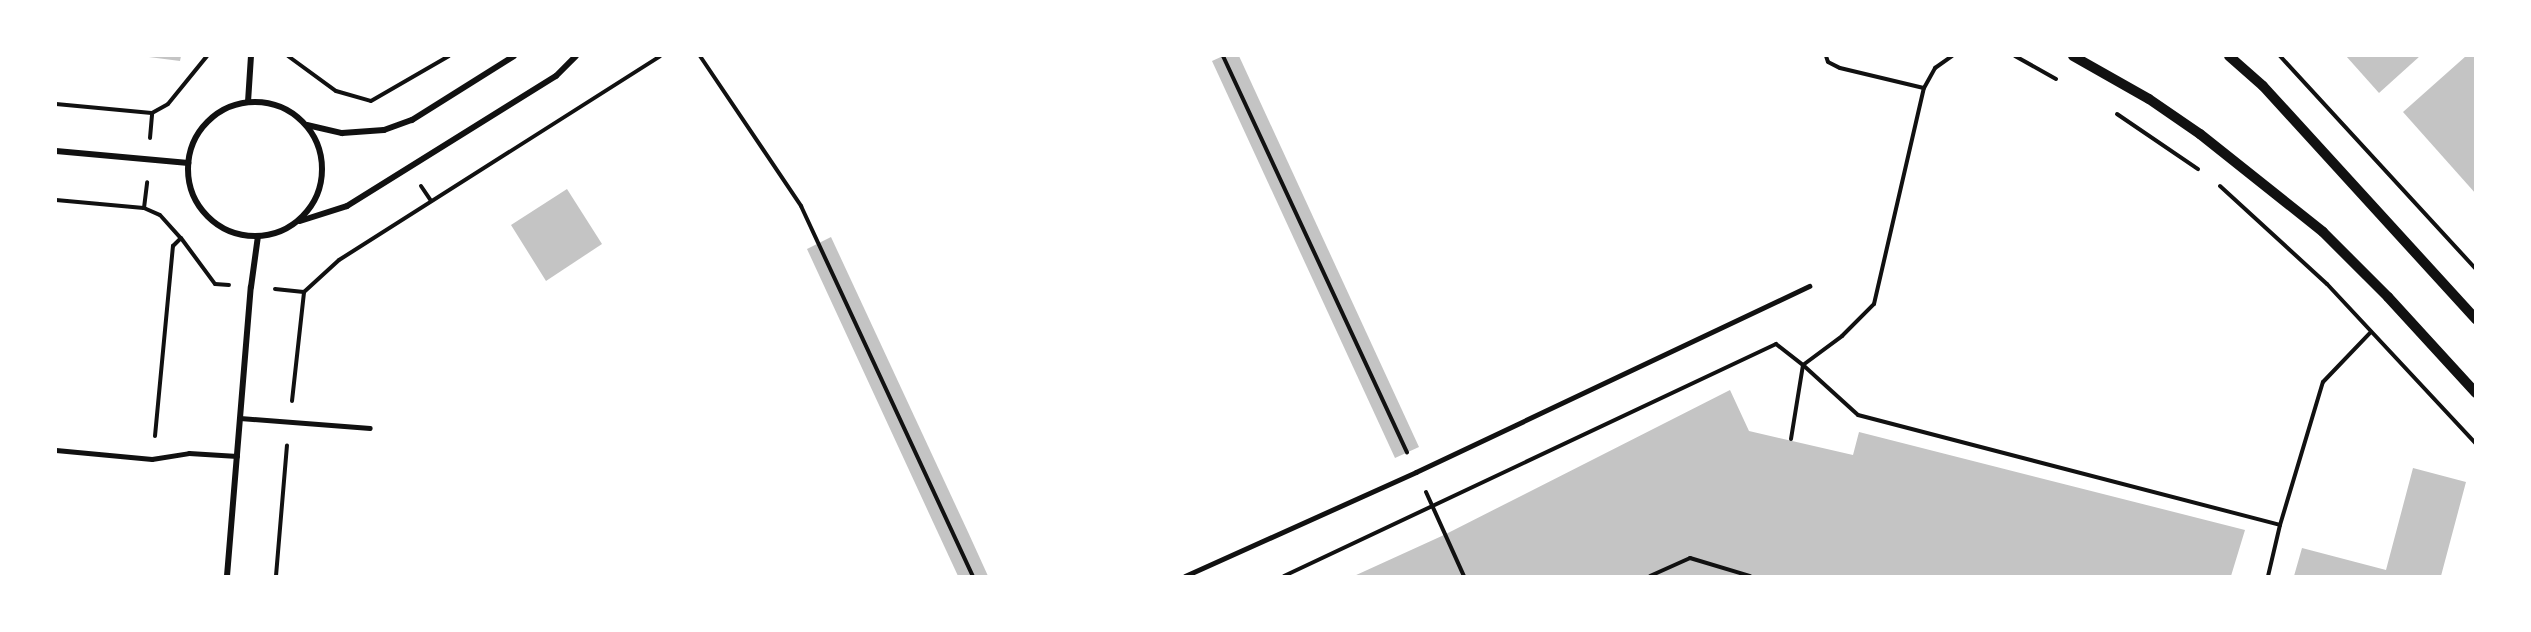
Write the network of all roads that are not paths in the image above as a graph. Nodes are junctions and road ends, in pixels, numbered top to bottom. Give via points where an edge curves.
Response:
1 (252, 56) edge
2 (514, 56) edge
3 (576, 56) edge
4 (2073, 56) edge
5 (2229, 56) edge
6 (248, 102) junction
7 (307, 125) junction
8 (56, 151) edge
9 (188, 163) junction
10 (299, 221) junction
11 (258, 236) junction
12 (1809, 286) dead end
13 (2475, 320) edge
14 (2475, 393) edge
15 (240, 418) junction
16 (370, 428) dead end
17 (56, 450) edge
18 (237, 456) junction
19 (227, 576) edge
20 (1185, 576) edge

1 - 6 street
2 - 7 street via 412,120 384,130 342,133
3 - 10 street via 556,76 347,206
4 - 14 street via 2149,99 2200,134 2323,232
5 - 13 street via 2270,94
6 - 7 street via 261,101 287,109
6 - 9 street via 223,110 202,126
7 - 10 street via 320,148 323,175 316,200
8 - 9 street
9 - 11 street via 191,189 204,212 224,229
10 - 11 street via 276,234
11 - 15 street
12 - 20 lane via 1416,472
15 - 16 lane
15 - 18 street
17 - 18 lane via 152,459 189,453
18 - 19 street

